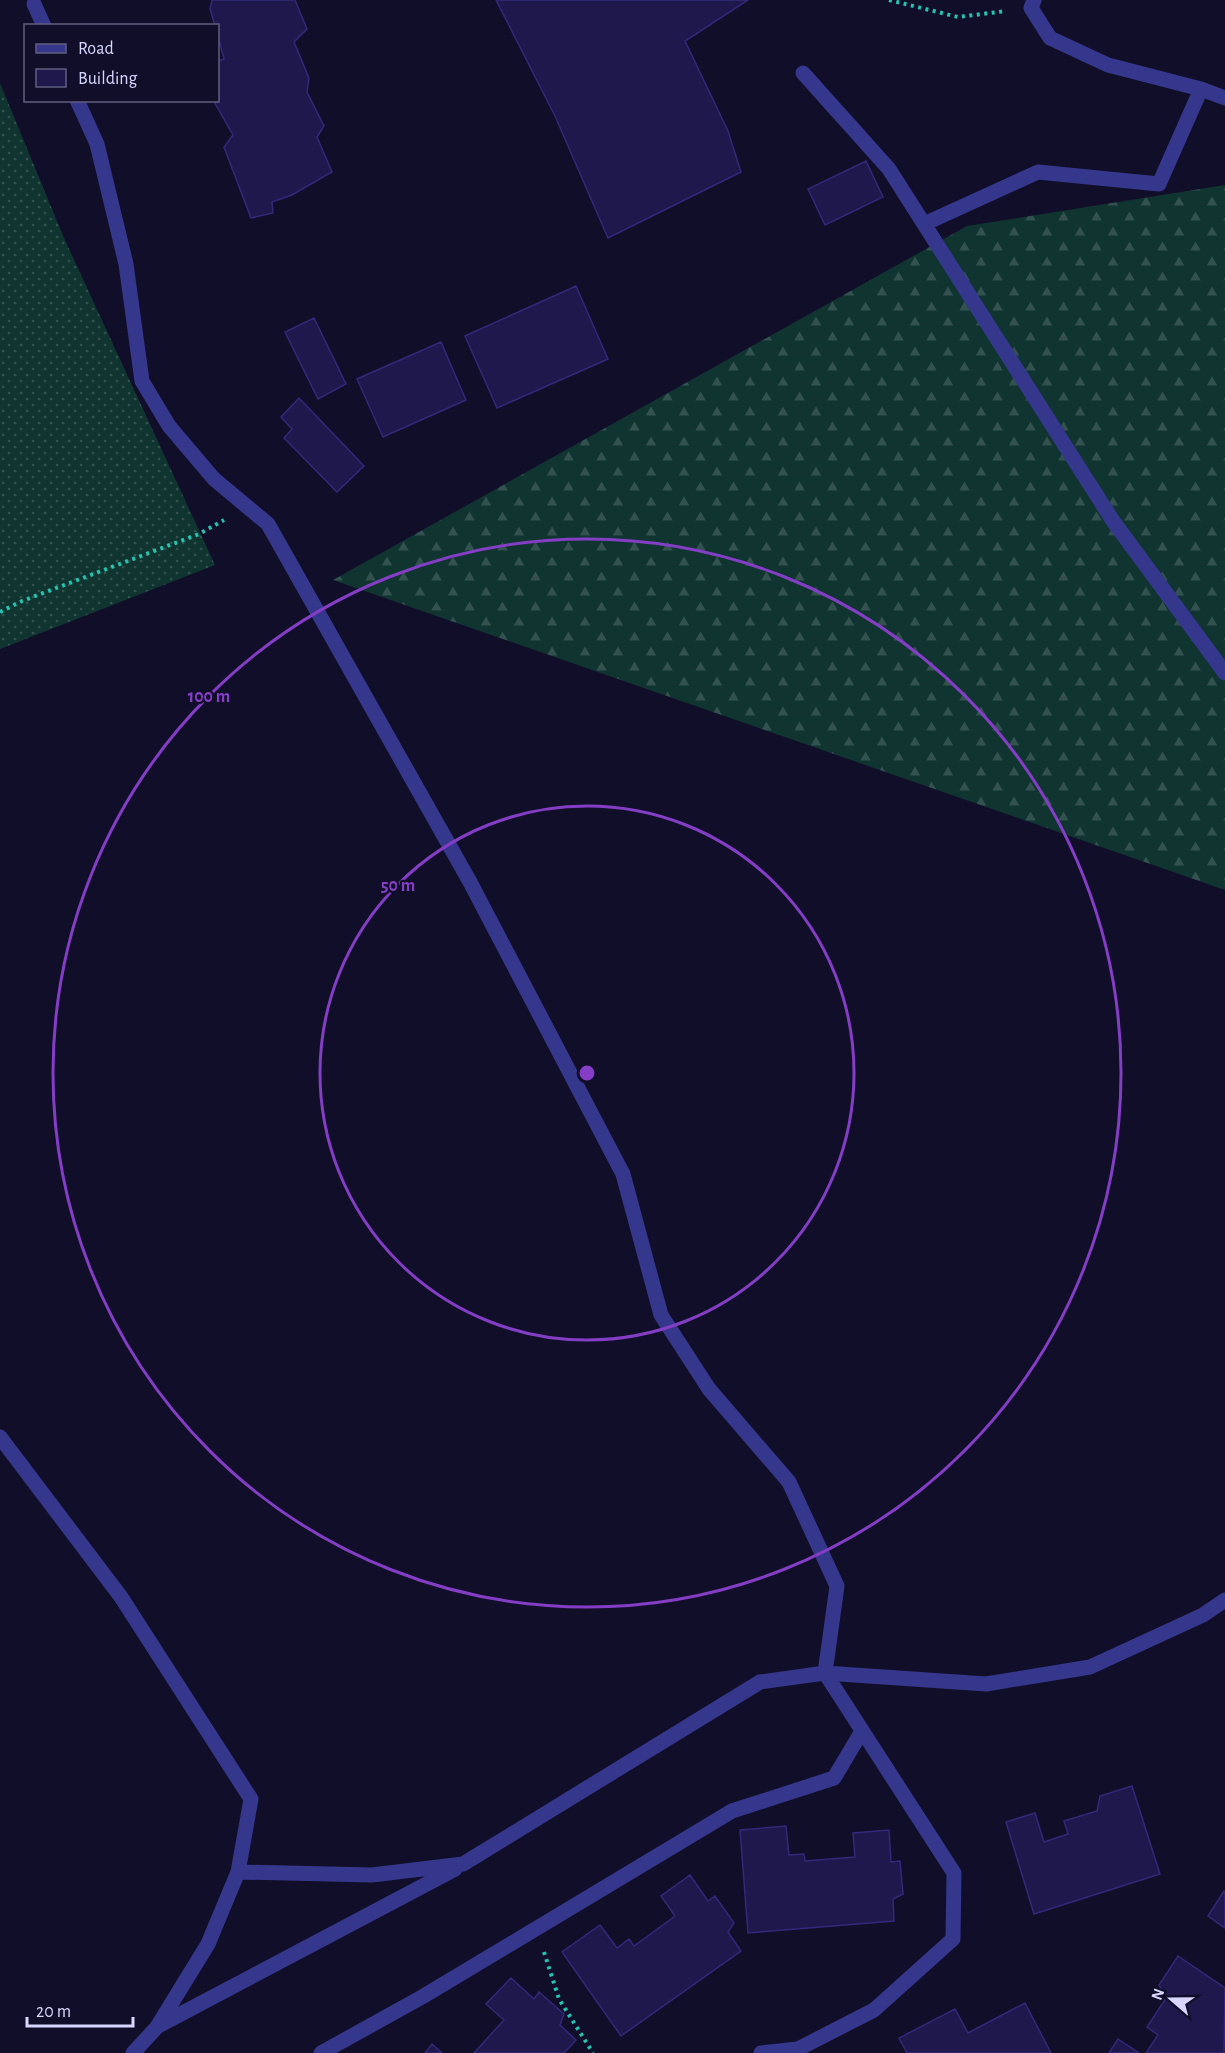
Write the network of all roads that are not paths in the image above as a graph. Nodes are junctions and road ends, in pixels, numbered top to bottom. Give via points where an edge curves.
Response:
1 (34, 4) dead end
2 (1032, 4) edge
3 (43, 24) edge
4 (803, 74) dead end
5 (1200, 89) junction
6 (1225, 98) edge
7 (78, 102) edge
8 (924, 224) junction
9 (1225, 673) edge
10 (0, 1437) edge
11 (1225, 1600) edge
12 (825, 1673) junction
13 (862, 1731) junction
14 (463, 1864) junction
15 (238, 1872) junction
16 (157, 2027) junction
17 (797, 2051) edge
18 (133, 2053) edge
19 (321, 2053) edge
20 (761, 2053) edge

1 - 3 street
2 - 5 street via 1050,38 1107,65
4 - 8 street via 889,169
5 - 6 street
5 - 8 street via 1159,184 1038,172
7 - 12 street via 97,144 126,264 142,381 168,426 214,479 268,524 470,882 623,1174 662,1315 710,1389 789,1482 837,1586
8 - 9 street via 1113,521
10 - 15 street via 121,1597 251,1799
11 - 12 street via 1203,1615 1090,1667 986,1684
12 - 13 street
12 - 14 street via 760,1682
13 - 17 street via 954,1873 953,1939 874,2010
13 - 19 street via 834,1778 732,1811
14 - 15 street via 372,1875
14 - 16 street
15 - 16 street via 208,1944
16 - 18 street
17 - 20 street

